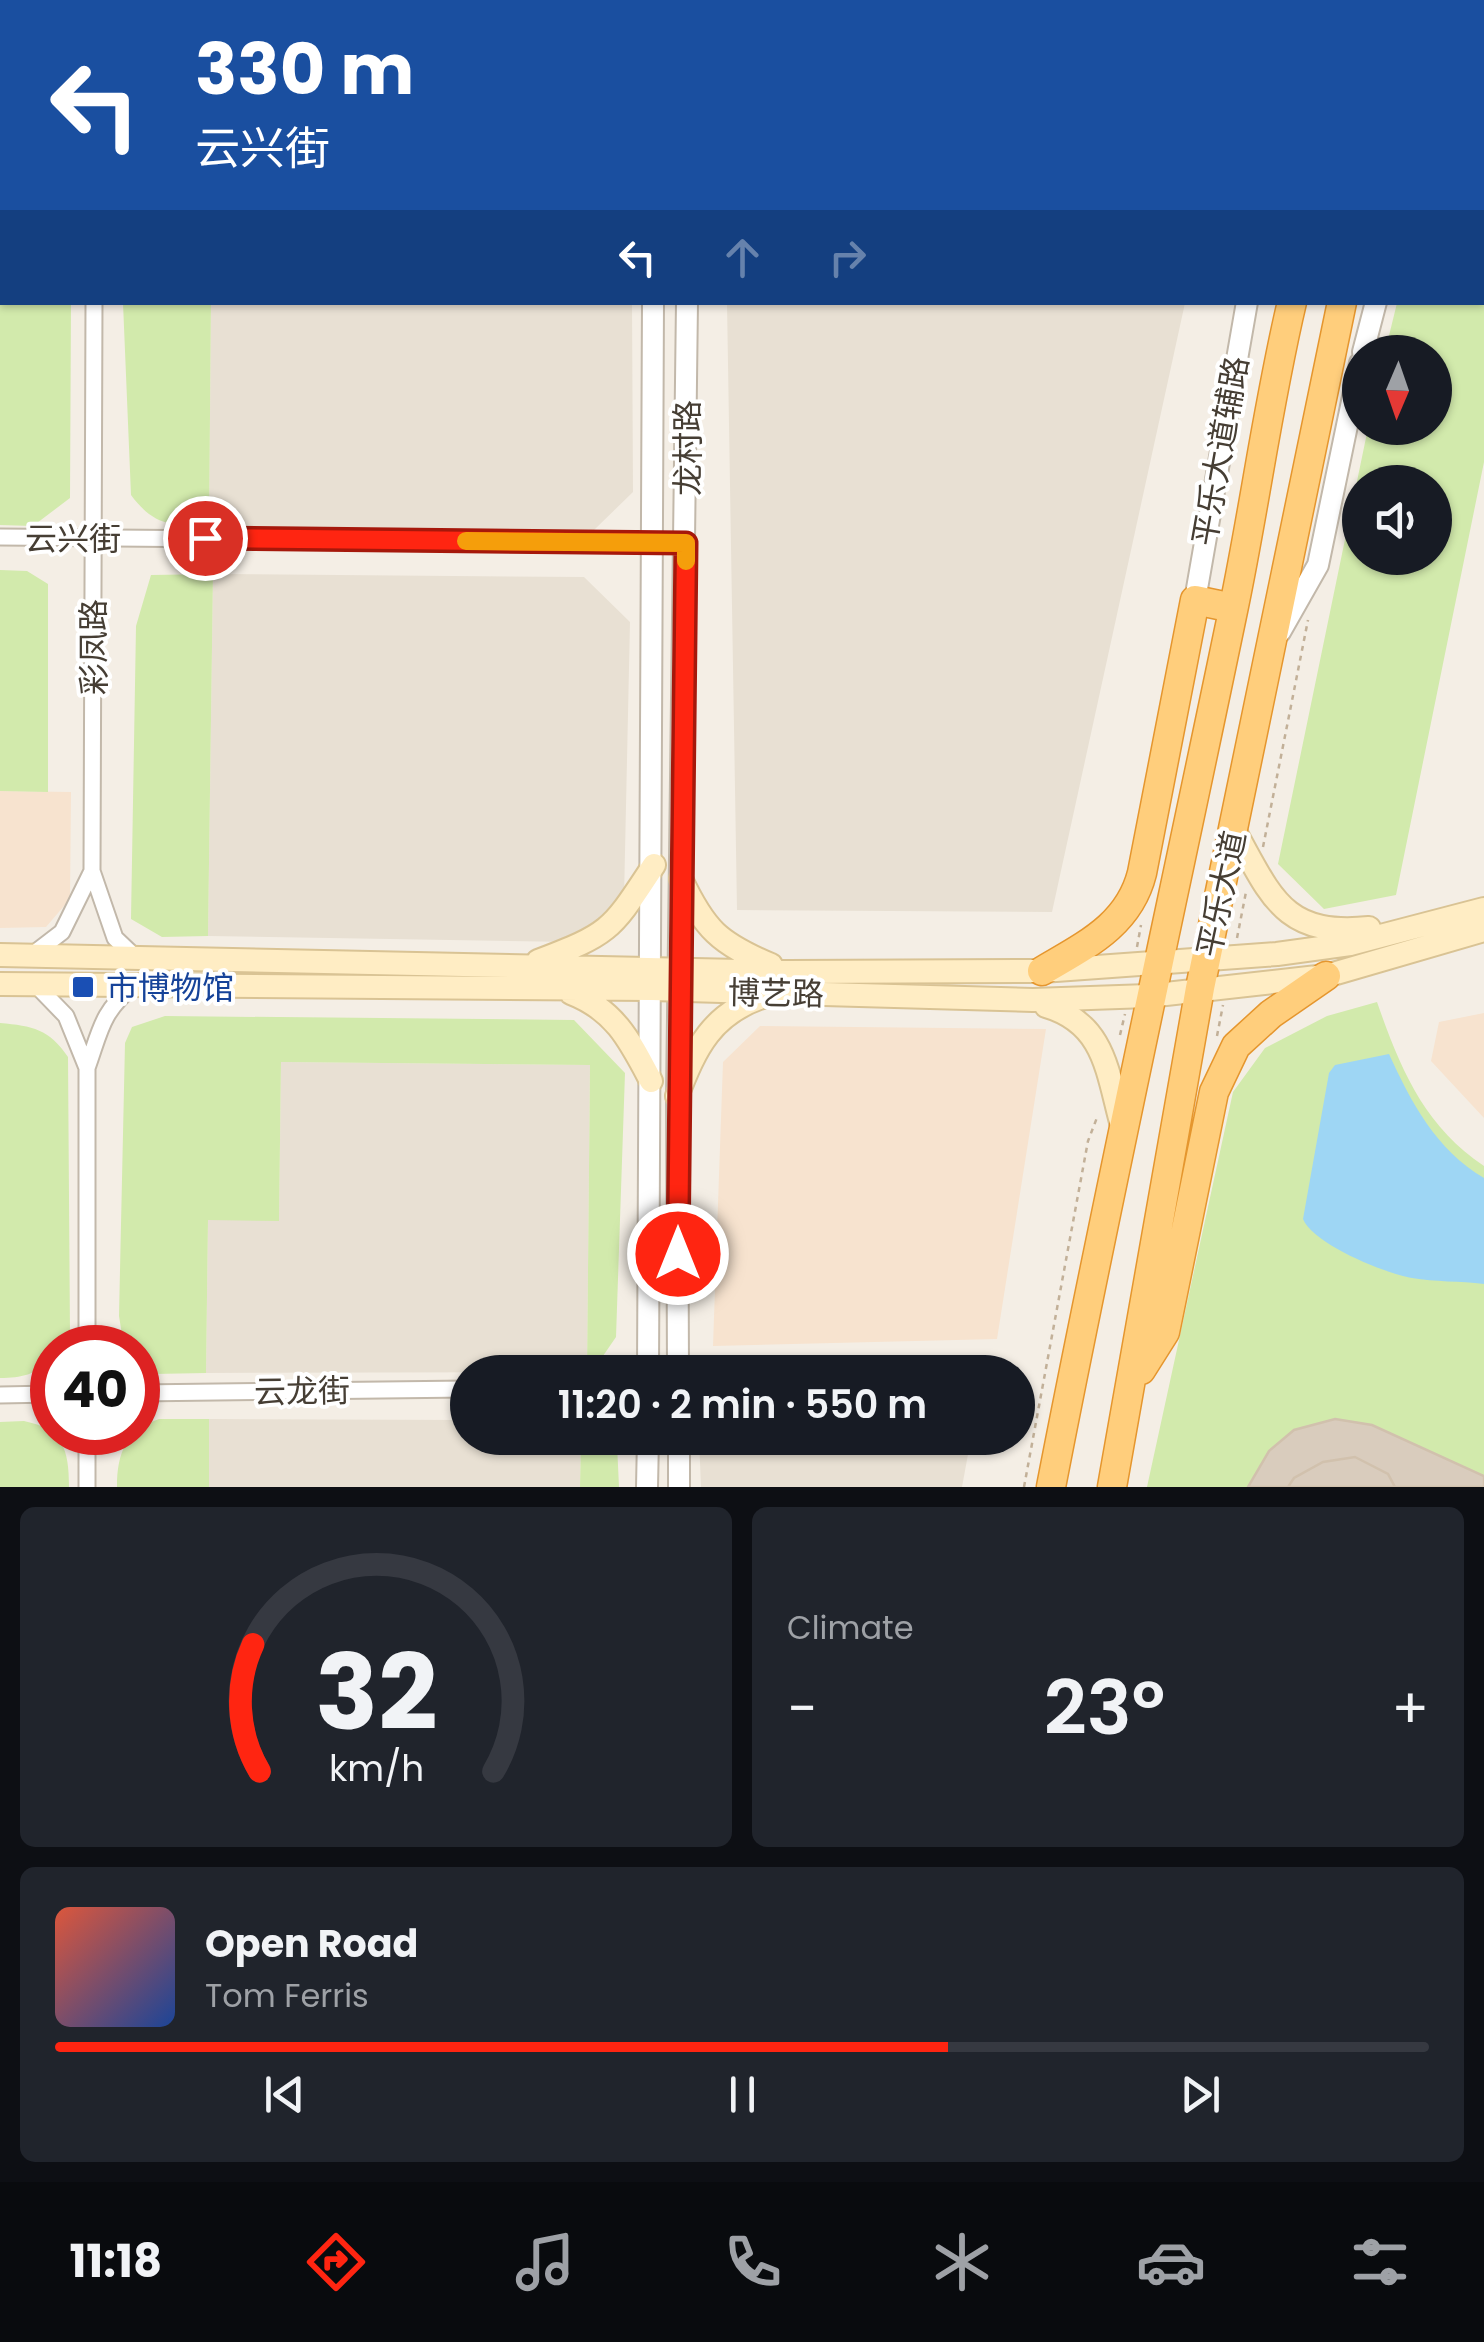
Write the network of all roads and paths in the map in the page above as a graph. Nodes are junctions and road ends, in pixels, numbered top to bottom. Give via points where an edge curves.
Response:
1 (94, 305) edge
2 (652, 305) edge
3 (687, 305) edge
4 (1245, 305) edge
5 (1277, 305) edge
6 (1291, 305) edge
7 (1343, 305) edge
8 (1375, 305) edge
9 (1367, 335) edge
10 (1272, 384) junction
11 (1343, 445) edge
12 (0, 538) edge
13 (93, 538) junction
14 (655, 542) junction
15 (686, 543) junction
16 (1195, 600) junction
17 (1311, 604) dead end
18 (1233, 608) junction
19 (1269, 652) junction
20 (1234, 830) junction
21 (654, 865) junction
22 (1255, 867) junction
23 (92, 871) junction
24 (681, 879) junction
25 (1484, 909) edge
26 (1432, 922) junction
27 (1141, 926) dead end
28 (1484, 930) edge
29 (0, 956) edge
30 (31, 956) junction
31 (135, 957) junction
32 (1144, 964) junction
33 (526, 966) junction
34 (680, 966) junction
35 (1042, 971) junction
36 (1217, 973) junction
37 (1326, 976) junction
38 (652, 978) junction
39 (782, 982) junction
40 (0, 984) edge
41 (34, 984) junction
42 (134, 985) junction
43 (559, 989) junction
44 (680, 990) junction
45 (1138, 996) junction
46 (1023, 1000) junction
47 (1217, 1036) dead end
48 (1119, 1044) dead end
49 (88, 1068) junction
50 (651, 1081) junction
51 (1110, 1082) junction
52 (677, 1096) junction
53 (1121, 1122) junction
54 (87, 1325) edge
55 (648, 1355) edge
56 (678, 1355) edge
57 (1132, 1384) junction
58 (450, 1389) edge
59 (160, 1393) edge
60 (30, 1394) edge
61 (0, 1395) edge
62 (87, 1455) edge
63 (648, 1455) edge
64 (678, 1455) edge
65 (86, 1487) edge
66 (647, 1487) edge
67 (679, 1487) edge
68 (1024, 1487) edge
69 (1051, 1487) edge
70 (1112, 1487) edge

1 - 13 street, 彩凤路
2 - 14 street, 龙村路
3 - 15 street, 龙村路
4 - 16 street, 平乐大道辅路
5 - 10 main road
6 - 10 highway
7 - 19 highway, 平乐大道
8 - 9 street
10 - 18 highway
11 - 19 street via 1318,565
12 - 13 street, 云兴街
13 - 14 street, 云兴街
13 - 23 street, 彩凤路
14 - 15 street, 云兴街
14 - 21 street, 龙村路
15 - 24 street, 龙村路
16 - 18 highway
16 - 35 highway via 1138,889 1104,933
17 - 22 path via 1268,837
18 - 32 highway
19 - 20 highway, 平乐大道
20 - 22 main road
20 - 36 highway, 平乐大道
21 - 33 main road via 614,925 596,940
21 - 38 street, 龙村路
22 - 26 main road via 1289,915 1319,926 1348,930
22 - 36 path
23 - 30 street, 彩凤路 via 62,932
23 - 31 street, 彩凤路 via 115,938
24 - 34 street, 龙村路
24 - 39 main road via 717,938
25 - 26 main road, 博艺路
26 - 36 main road, 博艺路
27 - 32 path
28 - 37 main road, 博艺路
29 - 30 main road, 博艺路
30 - 31 main road, 博艺路
31 - 33 main road, 博艺路
32 - 35 main road, 博艺路
32 - 36 main road, 博艺路
32 - 45 highway
33 - 38 main road, 博艺路
34 - 38 main road, 博艺路
34 - 39 main road, 博艺路
34 - 44 street, 龙村路
35 - 39 main road, 博艺路
36 - 37 main road, 博艺路
36 - 45 main road, 博艺路
36 - 47 path
36 - 57 highway, 平乐大道
37 - 57 highway via 1236,1046 1214,1092 1165,1332
38 - 43 main road, 博艺路
38 - 44 main road, 博艺路
38 - 50 street, 龙村路
39 - 44 main road, 博艺路
39 - 46 main road, 博艺路
39 - 52 main road via 706,1032
40 - 41 main road, 博艺路
41 - 42 main road, 博艺路
41 - 49 street via 66,1016
42 - 43 main road, 博艺路
42 - 49 street via 100,1023
43 - 50 main road via 616,1019
44 - 52 street, 龙村路
45 - 46 main road, 博艺路
45 - 48 path
45 - 53 highway
46 - 51 main road via 1070,1013 1094,1034
49 - 54 street
50 - 55 street, 龙村路
51 - 53 main road
51 - 68 path via 1088,1141
52 - 56 street, 龙村路
53 - 69 highway
57 - 70 highway, 平乐大道
58 - 59 street, 云龙街
60 - 61 street
62 - 65 street
63 - 66 street
64 - 67 street

